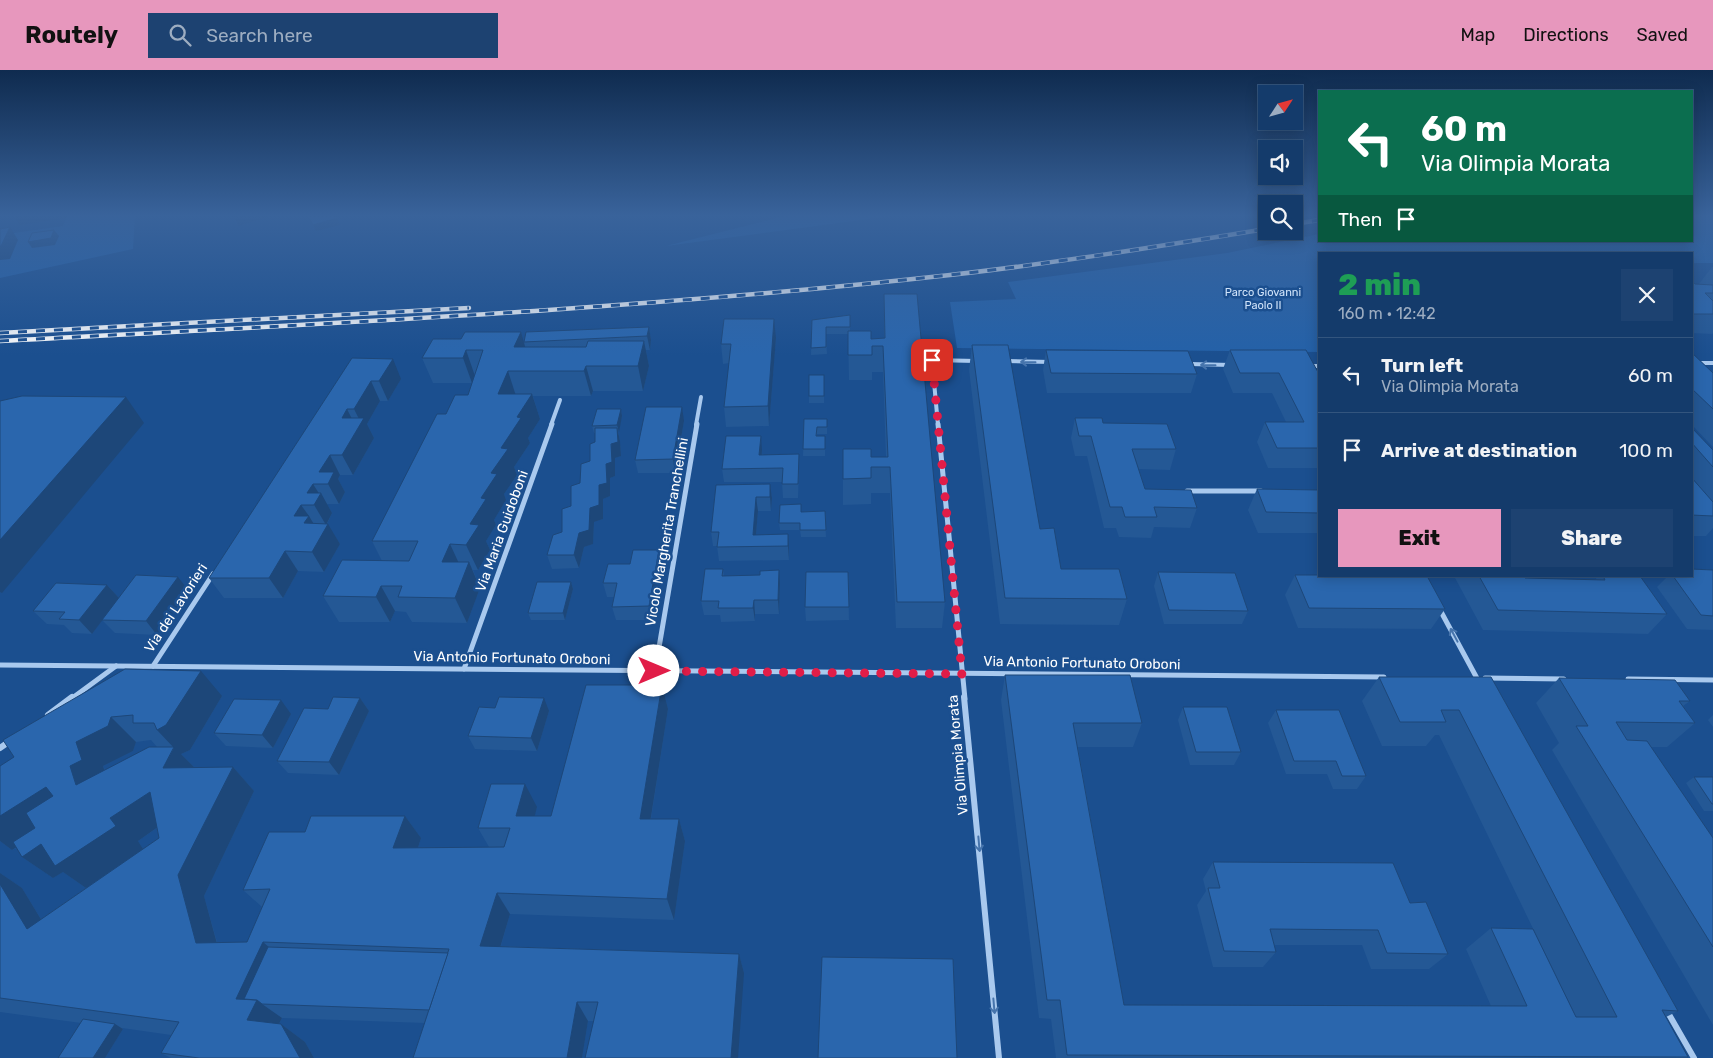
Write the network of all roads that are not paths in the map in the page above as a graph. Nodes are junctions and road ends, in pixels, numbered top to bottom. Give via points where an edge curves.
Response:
1 (985, 361) edge
2 (994, 361) edge
3 (1053, 362) edge
4 (1693, 363) edge
5 (1713, 363) edge
6 (1181, 364) edge
7 (1240, 365) edge
8 (1299, 366) edge
9 (1309, 366) junction
10 (1318, 366) edge
11 (1312, 372) edge
12 (702, 397) dead end
13 (560, 400) edge
14 (1184, 491) edge
15 (1271, 491) edge
16 (217, 568) edge
17 (1436, 602) edge
18 (0, 665) edge
19 (117, 666) junction
20 (153, 666) junction
21 (464, 669) junction
22 (654, 671) junction
23 (962, 674) junction
24 (1388, 677) edge
25 (1467, 678) edge
26 (1477, 678) junction
27 (1575, 679) edge
28 (1624, 679) edge
29 (1713, 680) edge
30 (1482, 687) edge
31 (39, 721) edge
32 (16, 737) edge
33 (0, 748) edge
34 (1665, 1006) edge
35 (999, 1058) edge
36 (1694, 1058) edge

1 - 23 street, Via Olimpia Morata via 932,360
3 -> 2 street
4 - 5 street
7 -> 6 street
8 - 9 street
9 - 10 street
9 - 11 street
12 - 22 street, Vicolo Margherita Tranchellini
13 - 21 street, Via Maria Guidoboni
14 - 15 street
16 - 20 street, Via dei Lavorieri
26 -> 17 street
18 - 19 street, Via Antonio Fortunato Oroboni
19 - 20 street, Via Antonio Fortunato Oroboni
19 - 31 street
20 - 21 street, Via Antonio Fortunato Oroboni
21 - 22 street, Via Antonio Fortunato Oroboni
22 - 23 street, Via Antonio Fortunato Oroboni
23 - 24 street, Via Antonio Fortunato Oroboni
23 -> 35 street, Via Olimpia Morata
25 - 26 street
26 - 27 street
26 - 30 street
28 - 29 street
32 - 33 street
34 - 36 street

